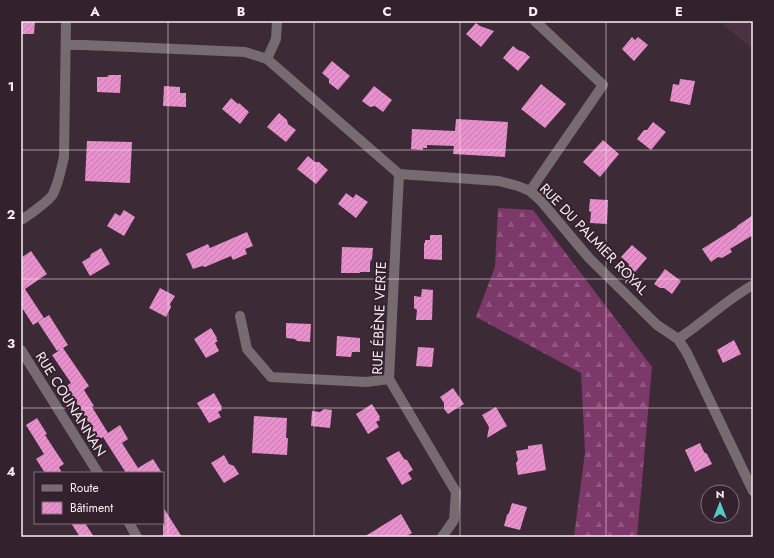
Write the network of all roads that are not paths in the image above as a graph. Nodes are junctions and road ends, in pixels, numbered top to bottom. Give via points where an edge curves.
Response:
1 (66, 21) edge
2 (277, 21) edge
3 (535, 21) edge
4 (66, 45) junction
5 (267, 59) junction
6 (399, 174) junction
7 (530, 191) junction
8 (21, 220) edge
9 (753, 285) edge
10 (240, 316) dead end
11 (678, 339) junction
12 (21, 350) edge
13 (389, 379) junction
14 (97, 472) edge
15 (753, 491) edge
16 (130, 524) edge
17 (138, 537) edge
18 (442, 537) edge

1 - 4 street
2 - 5 street via 276,39
3 - 7 street via 603,85
4 - 5 street via 245,52
4 - 8 street via 64,157 60,178 52,196
5 - 6 street
6 - 7 street, RUE DU PALMIER ROYAL via 499,181
6 - 13 street, RUE ÉBÈNE VERTE
7 - 11 street, RUE DU PALMIER ROYAL via 589,258 657,325
9 - 11 street via 738,293
10 - 13 street via 247,349 271,377 366,382
11 - 15 street, RUE DU PALMIER ROYAL
12 - 14 street, RUE COUNANNAN
13 - 18 street, RUE ÉBÈNE VERTE via 456,492 454,520
16 - 17 street

